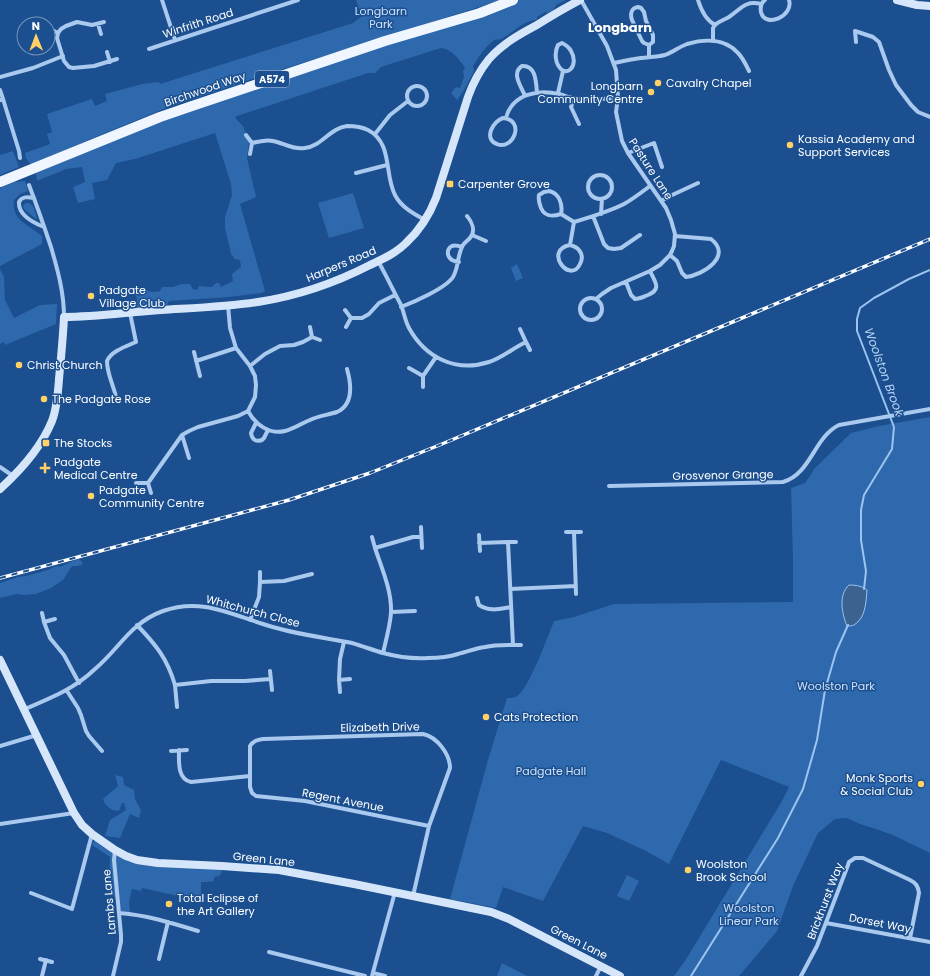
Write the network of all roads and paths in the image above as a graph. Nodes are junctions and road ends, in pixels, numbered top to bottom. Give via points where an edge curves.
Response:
1 (162, 0) edge
2 (298, 0) edge
3 (513, 0) edge
4 (580, 0) edge
5 (698, 0) edge
6 (765, 0) edge
7 (789, 0) edge
8 (897, 0) edge
9 (761, 4) junction
10 (930, 6) edge
11 (104, 22) dead end
12 (98, 24) junction
13 (715, 25) junction
14 (58, 33) joint
15 (101, 34) dead end
16 (175, 40) junction
17 (713, 40) junction
18 (856, 42) dead end
19 (649, 45) junction
20 (149, 49) dead end
21 (107, 52) dead end
22 (63, 56) junction
23 (649, 57) junction
24 (117, 59) dead end
25 (110, 62) junction
26 (614, 63) junction
27 (563, 71) junction
28 (749, 71) dead end
29 (0, 77) edge
30 (0, 90) edge
31 (537, 93) junction
32 (558, 93) junction
33 (525, 96) junction
34 (574, 98) junction
35 (618, 98) junction
36 (1, 99) edge
37 (408, 101) junction
38 (930, 117) edge
39 (506, 118) junction
40 (579, 124) dead end
41 (374, 134) junction
42 (246, 135) dead end
43 (252, 143) junction
44 (628, 153) junction
45 (250, 154) dead end
46 (20, 158) dead end
47 (387, 165) junction
48 (662, 167) dead end
49 (356, 174) dead end
50 (0, 182) edge
51 (698, 183) dead end
52 (29, 185) dead end
53 (650, 186) junction
54 (34, 198) junction
55 (602, 199) junction
56 (661, 200) junction
57 (561, 214) junction
58 (601, 214) junction
59 (467, 216) dead end
60 (593, 216) junction
61 (425, 221) junction
62 (574, 222) junction
63 (44, 227) junction
64 (640, 234) dead end
65 (472, 235) junction
66 (675, 236) junction
67 (486, 241) dead end
68 (570, 245) junction
69 (462, 247) junction
70 (670, 255) junction
71 (378, 261) junction
72 (459, 262) junction
73 (650, 271) junction
74 (626, 282) junction
75 (395, 295) junction
76 (596, 299) junction
77 (228, 305) junction
78 (402, 307) junction
79 (345, 310) dead end
80 (130, 312) junction
81 (64, 317) junction
82 (351, 318) junction
83 (310, 327) dead end
84 (346, 327) dead end
85 (520, 329) dead end
86 (312, 337) junction
87 (320, 340) dead end
88 (526, 342) junction
89 (236, 348) junction
90 (530, 350) dead end
91 (194, 352) dead end
92 (436, 357) junction
93 (196, 361) junction
94 (250, 366) junction
95 (347, 368) dead end
96 (409, 368) dead end
97 (200, 376) dead end
98 (423, 376) junction
99 (423, 387) dead end
100 (116, 397) dead end
101 (930, 410) edge
102 (248, 411) junction
103 (256, 423) junction
104 (268, 430) junction
105 (182, 435) junction
106 (189, 458) dead end
107 (0, 467) edge
108 (13, 476) junction
109 (136, 483) dead end
110 (148, 483) junction
111 (609, 486) dead end
112 (0, 489) edge
113 (152, 493) dead end
114 (421, 527) dead end
115 (566, 532) dead end
116 (574, 532) junction
117 (582, 532) dead end
118 (479, 535) dead end
119 (372, 537) dead end
120 (421, 537) junction
121 (508, 542) junction
122 (516, 542) dead end
123 (479, 543) junction
124 (375, 548) junction
125 (422, 548) dead end
126 (480, 551) dead end
127 (260, 572) dead end
128 (312, 574) dead end
129 (260, 582) junction
130 (576, 586) junction
131 (510, 589) junction
132 (576, 594) dead end
133 (477, 598) dead end
134 (511, 607) junction
135 (415, 611) dead end
136 (391, 612) junction
137 (42, 613) dead end
138 (55, 619) dead end
139 (250, 620) junction
140 (44, 622) junction
141 (137, 625) junction
142 (344, 642) junction
143 (513, 645) junction
144 (521, 645) dead end
145 (382, 653) junction
146 (0, 660) edge
147 (270, 670) dead end
148 (270, 679) junction
149 (350, 679) dead end
150 (340, 680) junction
151 (78, 683) junction
152 (175, 685) junction
153 (272, 690) dead end
154 (67, 691) junction
155 (340, 692) dead end
156 (177, 707) dead end
157 (25, 709) junction
158 (37, 735) junction
159 (100, 738) dead end
160 (96, 743) junction
161 (0, 746) edge
162 (179, 750) junction
163 (187, 750) dead end
164 (102, 751) dead end
165 (171, 751) dead end
166 (250, 776) junction
167 (74, 813) junction
168 (0, 824) edge
169 (428, 826) junction
170 (92, 834) junction
171 (115, 850) junction
172 (394, 892) junction
173 (31, 893) dead end
174 (413, 896) junction
175 (120, 913) junction
176 (168, 922) junction
177 (826, 923) junction
178 (198, 930) dead end
179 (910, 938) junction
180 (930, 942) edge
181 (269, 952) dead end
182 (40, 959) dead end
183 (159, 959) dead end
184 (46, 960) junction
185 (52, 962) dead end
186 (601, 966) junction
187 (372, 974) edge
188 (42, 976) edge
189 (113, 976) edge
190 (365, 976) edge
191 (385, 976) edge
192 (596, 976) edge
193 (620, 976) edge
194 (801, 976) edge

1 - 16 street
2 - 16 street, Winfrith Road
3 - 50 main road, Birchwood Way / A574 via 160,117
4 - 26 street, Pasture Lane
4 - 61 street, Harpers Road via 503,46 484,66 468,97 436,198
5 - 13 street via 708,20
6 - 9 street
7 - 9 street via 788,11 773,20 764,17 760,10
8 - 10 street
9 - 13 street via 744,5
11 - 12 street
12 - 14 street via 74,23 63,27
12 - 15 street
13 - 17 street
14 - 22 street via 57,38
16 - 20 street, Winfrith Road
17 - 23 street via 696,42 666,54
17 - 28 street via 734,48
18 - 38 street via 855,31 874,36 879,42 896,85 918,112
19 - 19 street via 642,41 632,20 632,11 636,8 643,9 653,35 653,42
19 - 23 street
21 - 25 street
22 - 25 street via 71,68
22 - 29 street
23 - 26 street
24 - 25 street
26 - 35 street, Pasture Lane
27 - 27 street via 555,56 557,46 562,43 567,46 574,58 571,70
27 - 32 street
30 - 36 street
31 - 32 street
31 - 33 street
31 - 33 street via 532,70 528,66 522,66 516,74
32 - 34 street
33 - 39 street via 512,104
34 - 35 street
34 - 40 street via 571,107
35 - 44 street, Pasture Lane via 616,112 619,131
36 - 46 street
37 - 37 street via 410,89 422,87 426,92 426,102 420,106
37 - 41 street via 390,115
39 - 39 street via 497,121 491,130 491,138 498,145 508,143 515,135 515,125
41 - 43 street via 365,128 348,126 339,128 311,147 290,147 271,140
41 - 47 street via 384,147
42 - 43 street
43 - 45 street
44 - 48 street via 654,143
44 - 53 street, Pasture Lane
47 - 49 street
47 - 61 street via 392,189 398,201
51 - 56 street
52 - 54 street
53 - 56 street, Pasture Lane
53 - 58 street via 624,204
54 - 63 street
54 - 63 street via 22,198 19,208 22,213
55 - 55 street via 608,196 612,186 604,176 593,177 588,188 590,195
55 - 58 street
56 - 66 street, Pasture Lane via 672,220
57 - 57 street via 546,215 539,202 540,195 549,191 557,194 562,208
57 - 62 street
58 - 60 street
59 - 65 street via 472,224
60 - 62 street
60 - 64 street via 608,248 621,248
61 - 71 street, Harpers Road via 406,243
62 - 68 street
63 - 81 street via 60,278
65 - 67 street
65 - 69 street
66 - 70 street, Pasture Lane
66 - 70 street via 711,239 716,245 718,256 708,268 686,277 677,261
68 - 68 street via 560,250 558,258 563,267 572,270 578,268 582,258 580,250
69 - 72 street
69 - 72 street via 453,246 448,251 450,259
70 - 73 street
71 - 75 street
71 - 77 street, Harpers Road via 336,281 298,293
72 - 78 street via 453,278 447,283
73 - 74 street
73 - 74 street via 656,290 639,299 631,295
74 - 76 street
75 - 78 street
75 - 82 street via 380,303 362,318
76 - 76 street via 601,305 601,312 597,318 589,320 580,310 581,303 586,298
77 - 80 street, Harpers Road
77 - 89 street via 230,328
78 - 92 street via 416,340
79 - 82 street
80 - 81 street, Harpers Road
80 - 100 street via 136,342 113,353 107,361
81 - 108 street via 54,415 42,441
82 - 84 street
83 - 86 street
85 - 88 street
86 - 87 street
86 - 94 street via 294,345 280,346
88 - 90 street
88 - 92 street via 488,363 463,365 448,363
89 - 93 street
89 - 94 street
91 - 93 street
92 - 98 street
93 - 97 street
94 - 102 street via 256,385 255,397
95 - 104 street via 350,397 338,412 311,419 284,431
96 - 98 street
98 - 99 street
101 - 111 street, Grosvenor Grange via 839,425 823,438 799,473 783,482
102 - 103 street
102 - 105 street via 198,427
103 - 104 street
103 - 104 street via 251,434 253,440 262,440
105 - 106 street
105 - 110 street
107 - 108 street
108 - 112 street
109 - 110 street
110 - 113 street
114 - 120 street
115 - 116 street
116 - 117 street
116 - 130 street
118 - 123 street
119 - 124 street
120 - 124 street
120 - 125 street
121 - 122 street
121 - 123 street
121 - 131 street
123 - 126 street
124 - 136 street via 387,586
127 - 129 street
128 - 129 street via 284,581
129 - 139 street via 259,597
130 - 131 street
130 - 132 street
131 - 134 street
133 - 134 street via 479,605 486,609
134 - 143 street
135 - 136 street
136 - 145 street
137 - 140 street
138 - 140 street
139 - 141 street, Whitchurch Close via 207,606 190,606 165,610
139 - 142 street, Whitchurch Close
140 - 151 street via 50,638 64,655
141 - 151 street, Whitchurch Close via 101,664
141 - 152 street via 163,656
142 - 145 street, Whitchurch Close
142 - 150 street via 340,659
143 - 144 street, Whitchurch Close
143 - 145 street, Whitchurch Close via 493,645 432,658 410,658
146 - 157 street, Green Lane
147 - 148 street
148 - 152 street
148 - 153 street
149 - 150 street
150 - 155 street
151 - 154 street, Whitchurch Close
152 - 156 street
154 - 157 street, Whitchurch Close
154 - 160 street via 78,708 86,731
157 - 158 street, Green Lane
158 - 161 street
158 - 167 street, Green Lane
159 - 160 street
160 - 164 street
162 - 163 street
162 - 165 street
162 - 166 street via 181,774 188,781
166 - 169 street, Regent Avenue via 251,790 259,797 305,801
166 - 169 street, Elizabeth Drive via 250,746 253,742 263,739 428,735 437,741 450,763
167 - 168 street
167 - 170 street, Green Lane
169 - 174 street, Elizabeth Drive
170 - 171 street, Green Lane
170 - 173 street via 72,909
171 - 172 street, Green Lane via 147,862 279,870
171 - 175 street, Lambs Lane
172 - 174 street, Green Lane
172 - 187 street
174 - 186 street, Green Lane via 492,912
175 - 176 street
175 - 189 street, Lambs Lane via 121,942
176 - 178 street
176 - 183 street
177 - 179 street, Dorset Way
177 - 179 street, Brickhurst Way via 849,862 860,857 916,883 919,893
177 - 194 street, Brickhurst Way
179 - 180 street, Dorset Way
181 - 190 street
182 - 184 street
184 - 185 street
184 - 188 street
186 - 192 street
186 - 193 street, Green Lane
187 - 191 street

